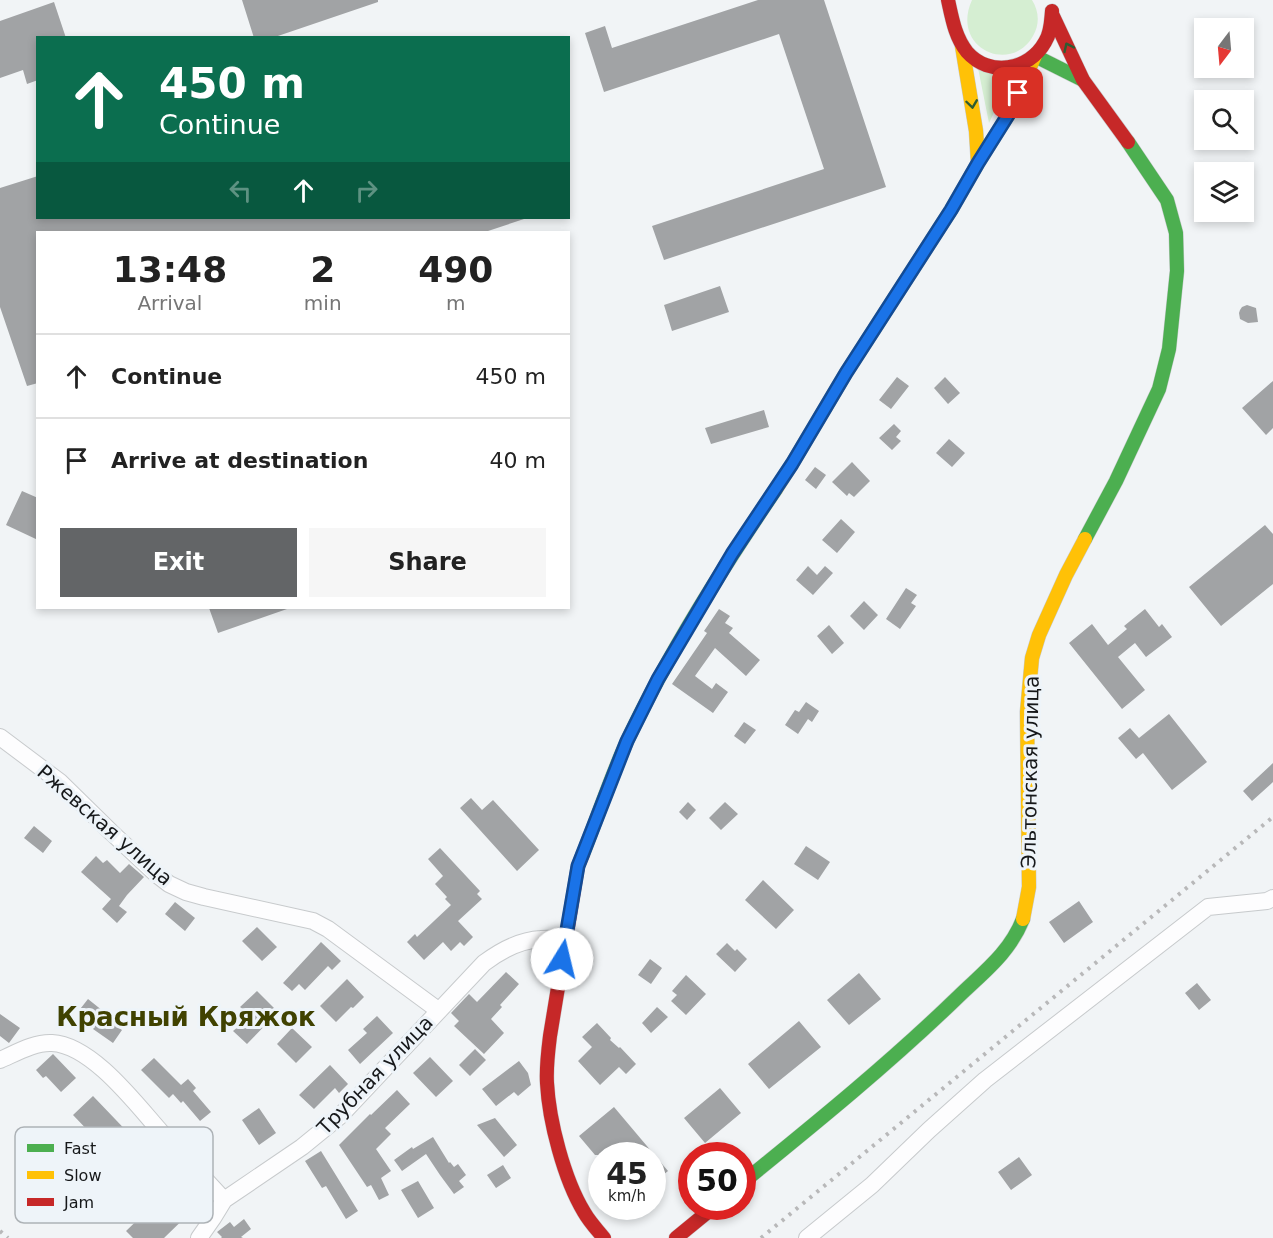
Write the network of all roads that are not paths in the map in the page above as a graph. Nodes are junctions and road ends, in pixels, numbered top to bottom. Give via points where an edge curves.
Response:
1 (948, 0) edge
2 (958, 0) edge
3 (1048, 0) edge
4 (1052, 14) junction
5 (954, 22) junction
6 (962, 46) junction
7 (1035, 56) junction
8 (1083, 80) junction
9 (978, 163) junction
10 (0, 737) edge
11 (1273, 898) edge
12 (565, 940) junction
13 (438, 1010) junction
14 (0, 1060) edge
15 (158, 1127) edge
16 (756, 1172) edge
17 (213, 1188) edge
18 (224, 1200) junction
19 (213, 1218) edge
20 (698, 1220) edge
21 (210, 1223) edge
22 (199, 1238) edge
23 (604, 1238) edge
24 (676, 1238) edge
25 (807, 1238) edge

1 - 5 main road
2 - 5 main road
3 - 4 main road, Эльтонская улица
4 - 7 main road via 1048,39
8 -> 4 main road, Эльтонская улица
5 - 6 main road
6 - 7 main road via 992,67 1016,66
6 -> 9 main road
7 - 8 main road
7 - 9 main road via 1010,112
8 - 16 main road, Эльтонская улица via 1167,200 1176,233 1177,271 1169,349 1159,389 1066,575 1032,658 1027,712 1029,887 1025,914 1006,950 974,983
9 - 12 main road via 658,679 627,741 578,866
10 - 13 street, Ржевская улица via 60,782 169,884 204,897 313,921
11 - 25 street via 1208,907 985,1080 872,1185
12 - 13 street, Трубная улица via 540,939 514,945 495,955
12 - 23 main road via 547,1061 550,1108 570,1183 584,1213
13 - 18 street, Трубная улица via 340,1116
14 - 15 street via 53,1043 80,1052 112,1077
17 - 18 street
18 - 19 street, Трубная улица
20 - 24 main road
21 - 22 street, Трубная улица

